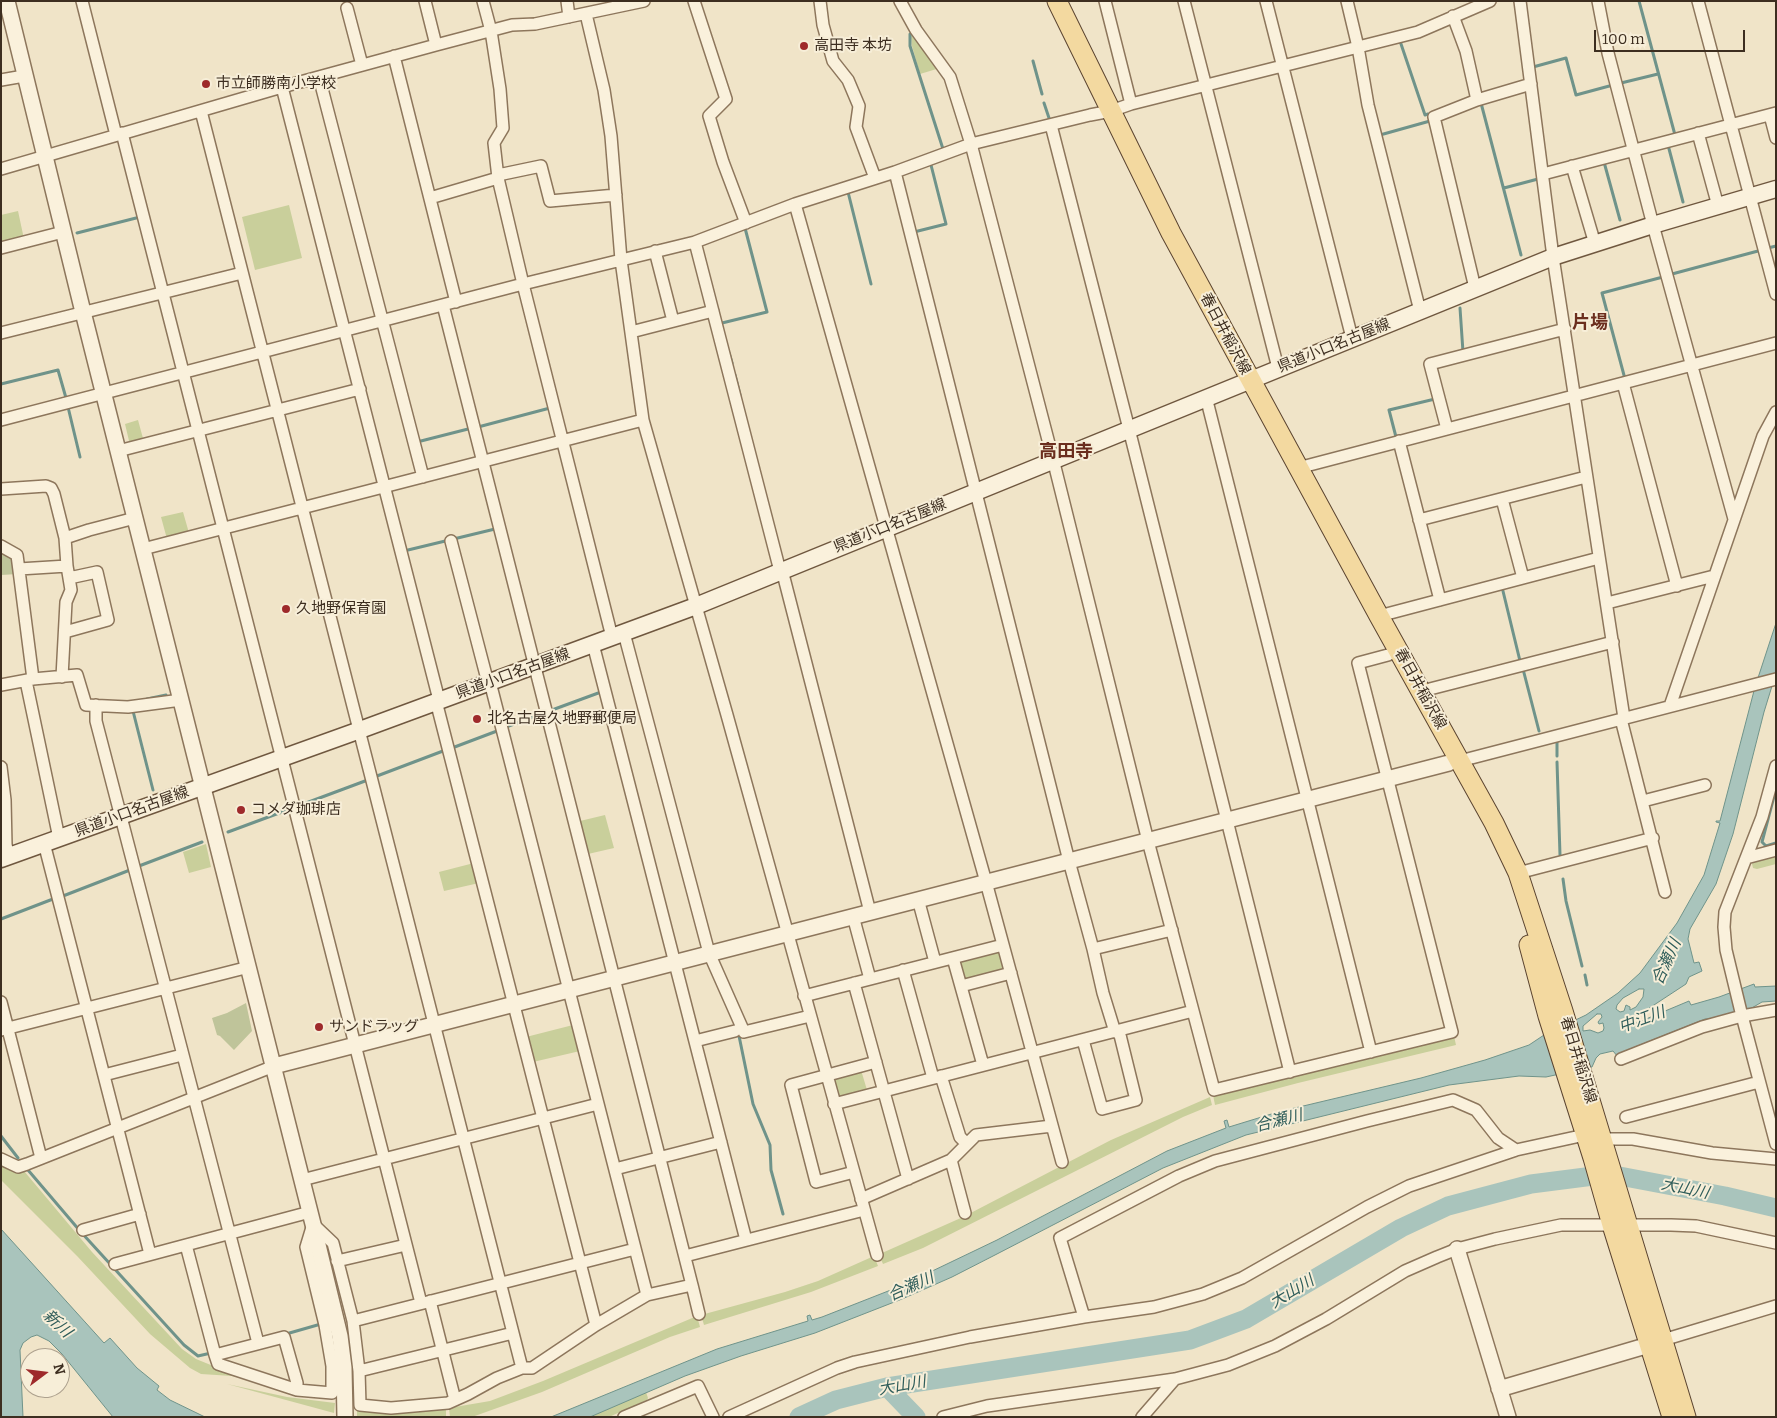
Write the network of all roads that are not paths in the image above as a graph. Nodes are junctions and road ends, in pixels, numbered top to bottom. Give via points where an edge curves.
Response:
1 (7, 1) edge
2 (82, 1) edge
3 (425, 1) edge
4 (483, 1) edge
5 (567, 1) edge
6 (644, 1) edge
7 (694, 1) edge
8 (820, 1) edge
9 (900, 1) edge
10 (1046, 1) edge
11 (1058, 1) edge
12 (1105, 1) edge
13 (1184, 1) edge
14 (1266, 1) edge
15 (1347, 1) edge
16 (1490, 1) edge
17 (1520, 1) edge
18 (1598, 1) edge
19 (1698, 1) edge
20 (346, 4) edge
21 (1469, 5) edge
22 (586, 14) junction
23 (1454, 16) junction
24 (569, 17) junction
25 (491, 31) junction
26 (436, 45) junction
27 (1358, 47) junction
28 (394, 56) junction
29 (362, 65) junction
30 (1283, 66) junction
31 (24, 76) junction
32 (319, 77) junction
33 (1, 80) edge
34 (1531, 84) junction
35 (1206, 85) junction
36 (282, 87) junction
37 (1477, 100) junction
38 (1131, 104) junction
39 (201, 111) junction
40 (1105, 112) junction
41 (1773, 114) edge
42 (1051, 125) junction
43 (1731, 125) junction
44 (119, 134) junction
45 (1698, 134) junction
46 (1776, 138) edge
47 (971, 144) junction
48 (1634, 150) junction
49 (44, 156) junction
50 (1572, 166) junction
51 (1, 169) edge
52 (895, 172) junction
53 (1543, 174) junction
54 (498, 176) junction
55 (875, 178) junction
56 (1776, 189) edge
57 (616, 195) junction
58 (1750, 197) junction
59 (430, 198) junction
60 (795, 204) junction
61 (1718, 206) junction
62 (746, 223) junction
63 (1653, 225) junction
64 (63, 232) junction
65 (695, 242) junction
66 (1595, 244) junction
67 (1, 248) edge
68 (655, 252) junction
69 (1553, 257) junction
70 (621, 260) junction
71 (242, 273) junction
72 (522, 284) junction
73 (1476, 288) junction
74 (163, 291) junction
75 (1776, 294) edge
76 (456, 302) junction
77 (443, 305) junction
78 (713, 311) junction
79 (1420, 311) junction
80 (83, 312) junction
81 (382, 321) junction
82 (673, 321) junction
83 (1564, 329) junction
84 (345, 331) junction
85 (630, 332) junction
86 (1, 333) edge
87 (1352, 338) junction
88 (1776, 343) edge
89 (262, 352) junction
90 (1691, 365) junction
91 (1278, 368) junction
92 (184, 373) junction
93 (1245, 382) junction
94 (1624, 383) junction
95 (360, 388) junction
96 (104, 394) junction
97 (1574, 396) junction
98 (1206, 397) junction
99 (278, 410) junction
100 (1776, 412) edge
101 (1, 420) edge
102 (643, 420) junction
103 (1129, 429) junction
104 (1447, 429) junction
105 (198, 430) junction
106 (562, 441) junction
107 (1399, 441) junction
108 (118, 451) junction
109 (1053, 459) junction
110 (483, 462) junction
111 (1298, 468) junction
112 (423, 477) junction
113 (1586, 478) junction
114 (385, 487) junction
115 (1, 489) edge
116 (977, 491) junction
117 (1502, 499) junction
118 (303, 508) junction
119 (135, 518) junction
120 (1734, 519) junction
121 (1419, 520) junction
122 (223, 528) junction
123 (886, 528) junction
124 (65, 538) junction
125 (451, 541) dead end
126 (1, 546) edge
127 (143, 549) junction
128 (1600, 558) junction
129 (19, 569) junction
130 (781, 570) junction
131 (68, 572) junction
132 (1714, 576) junction
133 (1523, 578) junction
134 (1677, 586) junction
135 (1440, 600) junction
136 (1607, 603) junction
137 (696, 606) junction
138 (1379, 616) junction
139 (65, 632) junction
140 (618, 635) junction
141 (1613, 642) junction
142 (593, 644) junction
143 (1388, 655) junction
144 (535, 666) junction
145 (62, 677) junction
146 (1776, 679) edge
147 (29, 680) junction
148 (489, 682) junction
149 (1, 685) edge
150 (1422, 691) junction
151 (181, 700) junction
152 (438, 701) junction
153 (96, 706) junction
154 (1670, 706) junction
155 (1622, 718) junction
156 (360, 730) junction
157 (282, 757) junction
158 (1455, 762) junction
159 (1776, 766) edge
160 (1, 767) edge
161 (1388, 778) junction
162 (1705, 786) dead end
163 (203, 787) junction
164 (1307, 799) junction
165 (1643, 801) junction
166 (121, 815) junction
167 (1227, 820) junction
168 (1653, 838) junction
169 (52, 841) junction
170 (1148, 841) junction
171 (1776, 850) edge
172 (5, 857) edge
173 (1746, 858) junction
174 (1069, 861) junction
175 (1518, 873) junction
176 (986, 882) junction
177 (1665, 892) dead end
178 (918, 899) junction
179 (870, 912) junction
180 (852, 916) junction
181 (1172, 930) junction
182 (787, 933) junction
183 (1003, 945) junction
184 (1093, 949) junction
185 (709, 953) junction
186 (954, 958) junction
187 (675, 962) junction
188 (935, 962) junction
189 (249, 967) junction
190 (903, 970) junction
191 (1011, 973) junction
192 (614, 978) junction
193 (870, 979) junction
194 (854, 983) junction
195 (961, 986) junction
196 (166, 988) junction
197 (569, 990) junction
198 (804, 996) junction
199 (1, 1002) edge
200 (514, 1004) junction
201 (88, 1008) junction
202 (1776, 1010) edge
203 (1193, 1011) junction
204 (1556, 1014) junction
205 (1741, 1014) junction
206 (810, 1016) junction
207 (434, 1024) junction
208 (4, 1029) edge
209 (736, 1030) dead end
210 (1117, 1032) junction
211 (1083, 1040) junction
212 (695, 1041) junction
213 (356, 1044) junction
214 (1033, 1052) junction
215 (1371, 1052) junction
216 (182, 1055) junction
217 (1621, 1059) dead end
218 (876, 1062) junction
219 (983, 1065) junction
220 (274, 1066) junction
221 (1290, 1072) junction
222 (104, 1075) junction
223 (826, 1076) junction
224 (937, 1077) junction
225 (1759, 1082) junction
226 (884, 1091) junction
227 (194, 1097) junction
228 (598, 1104) junction
229 (834, 1104) junction
230 (1626, 1117) dead end
231 (543, 1119) junction
232 (1052, 1126) junction
233 (118, 1128) junction
234 (1593, 1136) junction
235 (464, 1139) junction
236 (722, 1142) junction
237 (967, 1144) junction
238 (1776, 1144) edge
239 (1516, 1150) junction
240 (660, 1157) junction
241 (41, 1158) junction
242 (1, 1159) edge
243 (385, 1159) junction
244 (1776, 1159) edge
245 (951, 1160) junction
246 (1062, 1162) dead end
247 (615, 1169) junction
248 (854, 1172) junction
249 (908, 1178) junction
250 (302, 1180) junction
251 (862, 1204) junction
252 (140, 1214) junction
253 (965, 1214) dead end
254 (312, 1218) junction
255 (1620, 1225) junction
256 (83, 1230) dead end
257 (229, 1233) junction
258 (746, 1240) junction
259 (1776, 1243) edge
260 (186, 1245) junction
261 (406, 1245) junction
262 (635, 1249) junction
263 (1457, 1249) junction
264 (150, 1254) junction
265 (877, 1255) dead end
266 (685, 1256) junction
267 (337, 1261) junction
268 (580, 1263) junction
269 (115, 1264) dead end
270 (500, 1283) junction
271 (692, 1285) junction
272 (647, 1295) junction
273 (426, 1302) junction
274 (1776, 1306) edge
275 (699, 1314) dead end
276 (1084, 1317) junction
277 (353, 1321) junction
278 (596, 1326) junction
279 (513, 1333) junction
280 (1656, 1343) junction
281 (258, 1344) junction
282 (442, 1350) junction
283 (215, 1355) junction
284 (522, 1368) junction
285 (360, 1371) junction
286 (1175, 1379) junction
287 (1500, 1389) junction
288 (297, 1390) junction
289 (455, 1400) junction
290 (346, 1417) edge
291 (624, 1417) edge
292 (713, 1417) edge
293 (729, 1417) edge
294 (943, 1417) edge
295 (1142, 1417) edge
296 (1508, 1417) edge
297 (1672, 1417) edge
298 (1686, 1417) edge

1 - 31 street
2 - 44 street
3 - 26 street
4 - 25 street
5 - 24 street
6 - 22 street
7 - 62 street via 726,99 709,116
8 - 55 street via 833,61 848,80 859,106 856,127
9 - 47 street via 916,30 950,77
10 - 40 main road, 春日井稲沢線
11 - 40 main road, 春日井稲沢線
12 - 38 street
13 - 35 street
14 - 30 street
15 - 27 street
16 - 21 street
17 - 34 street
18 - 48 street
19 - 43 street
20 - 29 street
21 - 23 street
22 - 24 street
22 - 57 street via 604,90
23 - 27 street via 1418,32
23 - 37 street
24 - 25 street
25 - 26 street
25 - 54 street via 503,128 494,143
26 - 28 street
27 - 30 street
27 - 79 street via 1368,104
28 - 29 street
28 - 59 street
29 - 32 street
30 - 35 street
30 - 87 street
31 - 33 street
31 - 49 street
32 - 36 street
32 - 81 street
34 - 37 street
34 - 53 street
35 - 38 street
35 - 91 street
36 - 39 street
36 - 84 street
37 - 73 street via 1434,117
38 - 40 street
39 - 44 street
39 - 71 street
40 - 42 street
40 - 93 main road, 春日井稲沢線 via 1150,216
41 - 43 street
41 - 46 street
42 - 47 street
42 - 103 street
43 - 45 street
43 - 58 street
44 - 49 street
44 - 74 street
45 - 48 street
45 - 61 street
47 - 52 street
47 - 109 street
48 - 50 street
48 - 63 street
49 - 51 street
49 - 64 street
50 - 53 street
50 - 66 street
52 - 55 street
52 - 116 street
53 - 69 street
54 - 57 street via 542,166 550,201
54 - 59 street
54 - 72 street
55 - 60 street
56 - 58 main road, 県道小口名古屋線
57 - 70 street
58 - 61 main road, 県道小口名古屋線
58 - 75 street
59 - 76 street
60 - 62 street
60 - 123 street
61 - 63 main road, 県道小口名古屋線
62 - 65 street
63 - 66 main road, 県道小口名古屋線
63 - 90 street
64 - 67 street
64 - 80 street
65 - 68 street
65 - 78 street
66 - 69 main road, 県道小口名古屋線
68 - 70 street
68 - 82 street
69 - 73 main road, 県道小口名古屋線
69 - 83 street
70 - 72 street
70 - 85 street
71 - 74 street
71 - 89 street
72 - 76 street
72 - 106 street
73 - 79 main road, 県道小口名古屋線
74 - 80 street
74 - 92 street
76 - 77 street
77 - 81 street
77 - 110 street
78 - 82 street
78 - 130 street
79 - 87 main road, 県道小口名古屋線
80 - 86 street
80 - 96 street
81 - 84 street
81 - 112 street
82 - 85 street
83 - 97 street
83 - 104 street via 1430,364
84 - 89 street
84 - 95 street
85 - 102 street
87 - 91 main road, 県道小口名古屋線
88 - 90 street
89 - 92 street
89 - 99 street
90 - 94 street
90 - 120 street
91 - 93 main road, 県道小口名古屋線
92 - 96 street
92 - 105 street
93 - 98 main road, 県道小口名古屋線
93 - 111 main road, 春日井稲沢線
93 - 143 main road, 春日井稲沢線
94 - 97 street
94 - 134 street
95 - 99 street
95 - 114 street
96 - 101 street
96 - 108 street
97 - 104 street
97 - 113 street
98 - 103 main road, 県道小口名古屋線
98 - 164 street
99 - 105 street
99 - 118 street
100 - 120 street via 1763,436
102 - 106 street
102 - 137 street
103 - 109 main road, 県道小口名古屋線
103 - 167 street
104 - 107 street
105 - 108 street
105 - 122 street
106 - 110 street
106 - 140 street
107 - 111 street
107 - 121 street
108 - 119 street
109 - 116 main road, 県道小口名古屋線
109 - 170 street
110 - 112 street
110 - 144 street
111 - 138 main road, 春日井稲沢線
112 - 114 street
113 - 117 street
113 - 128 street
114 - 118 street
114 - 152 street
115 - 124 street via 50,488
116 - 123 main road, 県道小口名古屋線
116 - 174 street
117 - 121 street
117 - 133 street
118 - 122 street
118 - 156 street
119 - 124 street
119 - 127 street
120 - 132 street
121 - 135 street
122 - 127 street
122 - 157 street
123 - 130 main road, 県道小口名古屋線
123 - 176 street
124 - 131 street
125 - 148 street
126 - 129 street via 17,554
127 - 151 street
128 - 133 street
128 - 136 street
129 - 131 street
129 - 147 street
130 - 137 main road, 県道小口名古屋線
130 - 179 street
131 - 139 street via 71,590 66,602
131 - 139 street via 97,572 108,620
132 - 134 street
132 - 154 street
133 - 135 street
134 - 136 street
135 - 138 street
136 - 141 street
137 - 140 main road, 県道小口名古屋線
137 - 182 street
138 - 150 main road, 春日井稲沢線
139 - 145 street
140 - 142 main road, 県道小口名古屋線
140 - 185 street
141 - 150 street
141 - 155 street
142 - 144 main road, 県道小口名古屋線
142 - 187 street
143 - 158 main road, 春日井稲沢線
143 - 161 street via 1358,663
144 - 148 main road, 県道小口名古屋線
144 - 192 street
145 - 147 street
145 - 153 street via 77,675 86,705
146 - 154 street
147 - 149 street
147 - 169 street
148 - 152 main road, 県道小口名古屋線
148 - 197 street
150 - 158 main road, 春日井稲沢線
151 - 153 street via 128,707
151 - 163 street
152 - 156 main road, 県道小口名古屋線
152 - 200 street
153 - 166 street via 96,721
154 - 155 street
155 - 158 street
155 - 165 street
156 - 157 main road, 県道小口名古屋線
156 - 207 street
157 - 163 main road, 県道小口名古屋線
157 - 213 street
158 - 161 street
158 - 175 main road, 春日井稲沢線 via 1494,823
158 - 204 main road, 春日井稲沢線 via 1506,876
159 - 173 street via 1762,817
160 - 172 street via 5,800
161 - 164 street
161 - 215 street via 1452,1032
162 - 165 street
163 - 166 main road, 県道小口名古屋線
163 - 189 street
164 - 167 street
164 - 215 street
165 - 168 street
166 - 169 main road, 県道小口名古屋線
166 - 196 street
167 - 170 street
167 - 221 street
168 - 175 street
168 - 177 street
169 - 172 main road, 県道小口名古屋線
169 - 201 street
170 - 174 street
170 - 181 street
171 - 173 street
173 - 205 street via 1725,912 1726,950
174 - 176 street
174 - 184 street
175 - 204 main road, 春日井稲沢線
176 - 178 street
176 - 183 street
178 - 179 street
178 - 188 street
179 - 180 street
180 - 182 street
180 - 193 street
181 - 184 street
181 - 203 street
182 - 185 street
182 - 198 street
183 - 186 street
183 - 191 street
184 - 210 street via 1103,993
185 - 187 street
185 - 206 street via 744,1032
186 - 188 street
186 - 195 street
187 - 192 street
187 - 212 street
188 - 190 street
189 - 196 street
189 - 220 street
190 - 193 street
190 - 224 street
191 - 195 street
191 - 214 street
192 - 197 street
192 - 240 street
193 - 194 street
194 - 198 street
194 - 218 street
195 - 219 street
196 - 201 street
196 - 216 street
197 - 200 street
197 - 228 street
198 - 206 street
199 - 208 street
200 - 207 street
200 - 231 street
201 - 208 street
201 - 222 street
202 - 205 street
203 - 210 street
203 - 221 street via 1214,1090
204 - 234 main road, 春日井稲沢線
205 - 217 street
205 - 225 street
206 - 223 street
207 - 213 street
207 - 235 street
208 - 241 street
209 - 212 street
210 - 211 street
210 - 211 street via 1136,1100 1102,1109
211 - 214 street
212 - 236 street
213 - 220 street
213 - 243 street
214 - 219 street
214 - 232 street
215 - 221 street
216 - 222 street
216 - 227 street
218 - 223 street
218 - 226 street
219 - 224 street
220 - 227 street
220 - 250 street
222 - 233 street
223 - 229 street
223 - 248 street via 791,1085 816,1182
224 - 226 street
224 - 237 street via 960,1138
225 - 230 street
225 - 238 street
226 - 229 street
226 - 249 street
227 - 233 street
227 - 257 street
228 - 231 street
228 - 247 street
229 - 248 street
231 - 235 street
231 - 268 street
232 - 237 street via 976,1135
232 - 246 street
233 - 241 street
233 - 252 street
234 - 239 street
234 - 244 street
234 - 255 main road, 春日井稲沢線
235 - 243 street
235 - 270 street
236 - 240 street
236 - 258 street
237 - 245 street
239 - 276 street via 1409,1186 1242,1278 1203,1294 1154,1307
239 - 276 street via 1498,1138 1476,1110 1453,1100 1215,1161 1179,1176 1060,1238
240 - 247 street
240 - 266 street
241 - 242 street via 18,1167
243 - 250 street
243 - 261 street
245 - 249 street
245 - 253 street
247 - 262 street
248 - 251 street
249 - 251 street
250 - 254 street
251 - 258 street
251 - 265 street
252 - 256 street
252 - 264 street
254 - 257 street
254 - 267 street via 333,1243
254 - 288 street via 306,1247 325,1325 332,1366 332,1393
254 - 290 street via 340,1336
255 - 259 street via 1696,1226
255 - 263 street via 1561,1225
255 - 280 main road, 春日井稲沢線
257 - 260 street
257 - 281 street
258 - 266 street
260 - 264 street
260 - 283 street
261 - 267 street
261 - 273 street
262 - 268 street
262 - 272 street
263 - 286 street via 1405,1271 1275,1346 1228,1365
263 - 287 street
264 - 269 street
266 - 271 street
267 - 277 street
268 - 270 street
268 - 278 street
270 - 273 street
270 - 279 street
271 - 272 street
271 - 275 street
272 - 278 street
273 - 277 street
273 - 282 street
274 - 280 street
276 - 293 street via 970,1336 855,1362
277 - 285 street
278 - 284 street via 532,1368
279 - 282 street
279 - 284 street
280 - 287 street
280 - 297 main road, 春日井稲沢線
280 - 298 main road, 春日井稲沢線
281 - 283 street
281 - 288 street via 284,1337
282 - 285 street
282 - 289 street
283 - 288 street via 218,1364
284 - 289 street
285 - 289 street via 360,1405 391,1408
286 - 294 street via 987,1406
286 - 295 street
287 - 296 street
291 - 292 street via 698,1386

